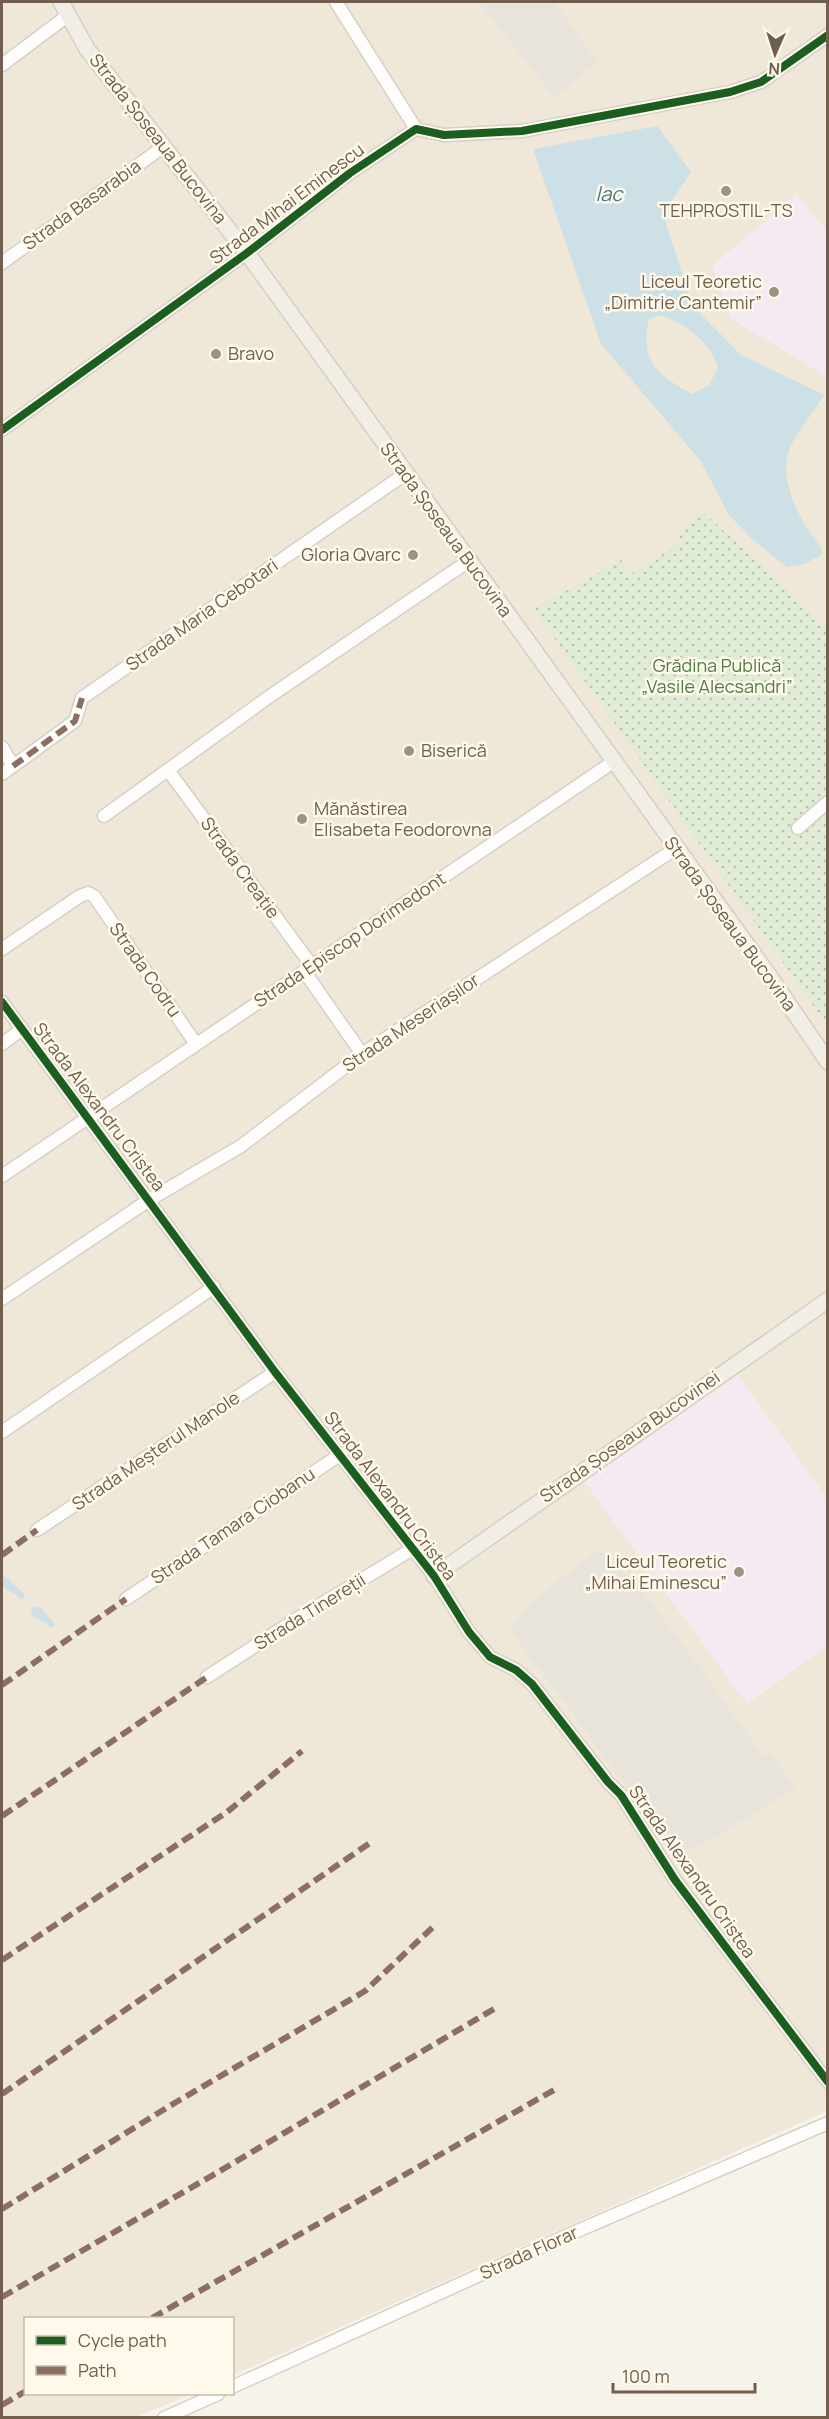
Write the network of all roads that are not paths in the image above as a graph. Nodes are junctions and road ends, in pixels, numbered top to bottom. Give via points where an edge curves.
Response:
1 (61, 2) edge
2 (336, 2) edge
3 (67, 16) junction
4 (828, 36) edge
5 (2, 65) edge
6 (416, 129) junction
7 (163, 147) junction
8 (247, 253) junction
9 (2, 263) edge
10 (2, 430) edge
11 (405, 474) junction
12 (470, 560) junction
13 (2, 747) edge
14 (613, 762) junction
15 (13, 766) junction
16 (168, 770) junction
17 (2, 774) edge
18 (828, 801) edge
19 (104, 816) dead end
20 (798, 828) dead end
21 (675, 849) junction
22 (2, 949) edge
23 (308, 969) junction
24 (2, 1002) edge
25 (22, 1029) junction
26 (2, 1044) edge
27 (196, 1044) junction
28 (362, 1054) junction
29 (828, 1062) edge
30 (87, 1119) junction
31 (2, 1176) edge
32 (149, 1200) junction
33 (214, 1287) junction
34 (2, 1299) edge
35 (828, 1300) edge
36 (274, 1372) junction
37 (2, 1432) edge
38 (341, 1454) junction
39 (38, 1530) dead end
40 (414, 1548) junction
41 (434, 1576) junction
42 (126, 1599) dead end
43 (207, 1677) dead end
44 (828, 2082) edge
45 (828, 2123) edge
46 (234, 2386) edge
47 (216, 2395) edge
48 (164, 2418) edge

1 - 3 main road, Strada Șoseaua Bucovina
2 - 6 street
3 - 5 street
3 - 7 main road, Strada Șoseaua Bucovina via 87,49
4 - 6 street via 761,82 730,92 522,131 444,135
6 - 8 street, Strada Mihai Eminescu via 350,173
7 - 8 main road, Strada Șoseaua Bucovina
7 - 9 street, Strada Basarabia
8 - 10 street, Strada Mihai Eminescu
8 - 11 main road, Strada Șoseaua Bucovina
11 - 12 main road, Strada Șoseaua Bucovina
11 - 15 street, Strada Maria Cebotari via 82,698 75,722
12 - 14 main road, Strada Șoseaua Bucovina
12 - 16 street
13 - 15 street
14 - 21 main road, Strada Șoseaua Bucovina
14 - 23 street, Strada Episcop Dorimedont
15 - 17 street, Strada Maria Cebotari
16 - 19 street
16 - 23 street, Strada Creație
18 - 20 street
21 - 28 street, Strada Meseriașilor
21 - 29 main road, Strada Șoseaua Bucovina
22 - 27 street, Strada Codru via 80,896 94,896
23 - 27 street, Strada Episcop Dorimedont
23 - 28 street, Strada Creație
24 - 25 street, Strada Alexandru Cristea
25 - 26 street
25 - 30 street, Strada Alexandru Cristea
27 - 30 street, Strada Episcop Dorimedont
28 - 32 street, Strada Meseriașilor via 241,1146
30 - 31 street, Strada Episcop Dorimedont
30 - 32 street, Strada Alexandru Cristea
32 - 33 street, Strada Alexandru Cristea
32 - 34 street, Strada Meseriașilor
33 - 36 street, Strada Alexandru Cristea
33 - 37 street
35 - 41 main road, Strada Șoseaua Bucovinei
36 - 38 street, Strada Alexandru Cristea
36 - 39 street, Strada Meșterul Manole
38 - 40 street, Strada Alexandru Cristea
38 - 42 street, Strada Tamara Ciobanu
40 - 41 street, Strada Alexandru Cristea
40 - 43 street, Strada Tinereții
41 - 44 street, Strada Alexandru Cristea via 476,1640 490,1656 532,1684 621,1795 675,1880
45 - 46 street, Strada Florar
47 - 48 street

